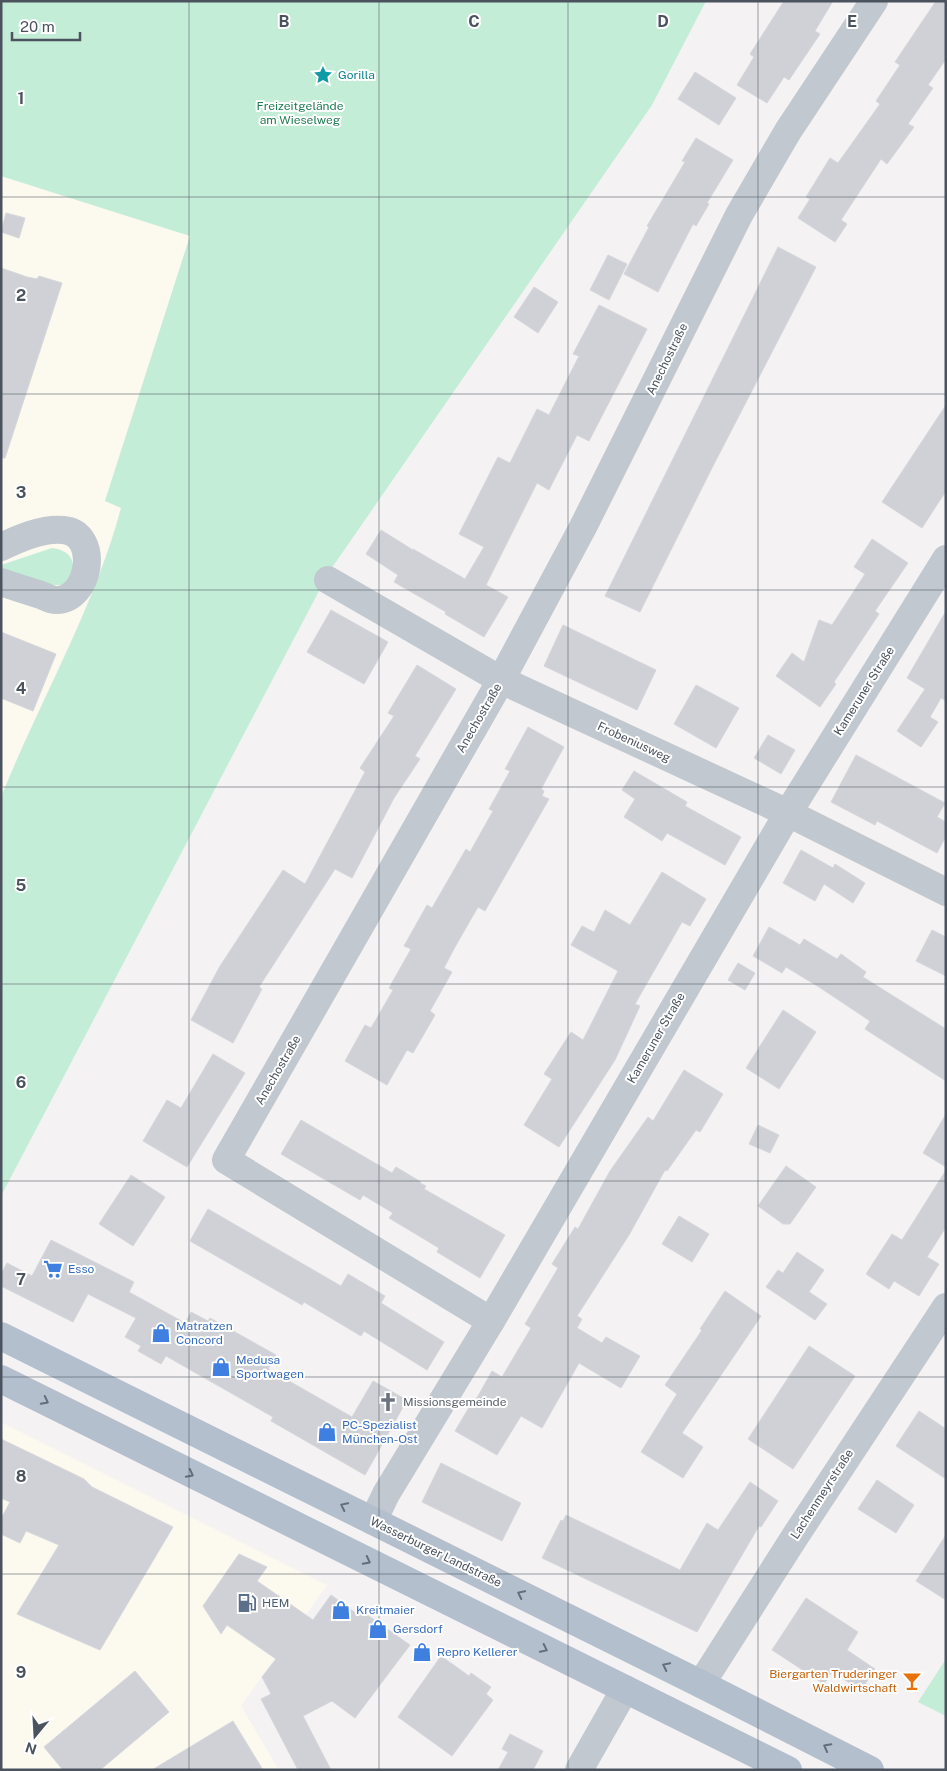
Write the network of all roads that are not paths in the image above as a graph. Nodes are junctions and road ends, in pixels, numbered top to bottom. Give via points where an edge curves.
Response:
1 (874, 1) edge
2 (1, 547) edge
3 (946, 560) edge
4 (328, 580) dead end
5 (1, 582) edge
6 (501, 680) junction
7 (788, 813) junction
8 (946, 892) edge
9 (946, 1307) edge
10 (491, 1321) junction
11 (1, 1336) edge
12 (1, 1380) edge
13 (373, 1521) junction
14 (701, 1684) junction
15 (625, 1689) junction
16 (579, 1770) edge
17 (788, 1770) edge
18 (870, 1770) edge

1 - 6 street, Anechostraße via 788,131 738,215 583,527
2 - 5 street via 36,533 64,530 79,537 88,550 85,575 77,592 68,598 55,600
3 - 7 street, Kameruner Straße
4 - 6 street, Frobeniusweg
6 - 7 street, Frobeniusweg
6 - 10 street, Anechostraße via 226,1160
7 - 8 street, Frobeniusweg
7 - 10 street, Kameruner Straße
9 - 14 street, Lachenmeyrstraße
10 - 13 street, Kameruner Straße via 395,1478
13 -> 11 main road, Wasserburger Landstraße
12 -> 15 main road
14 -> 13 main road, Wasserburger Landstraße
18 -> 14 main road, Wasserburger Landstraße
15 - 16 street
15 - 17 main road

